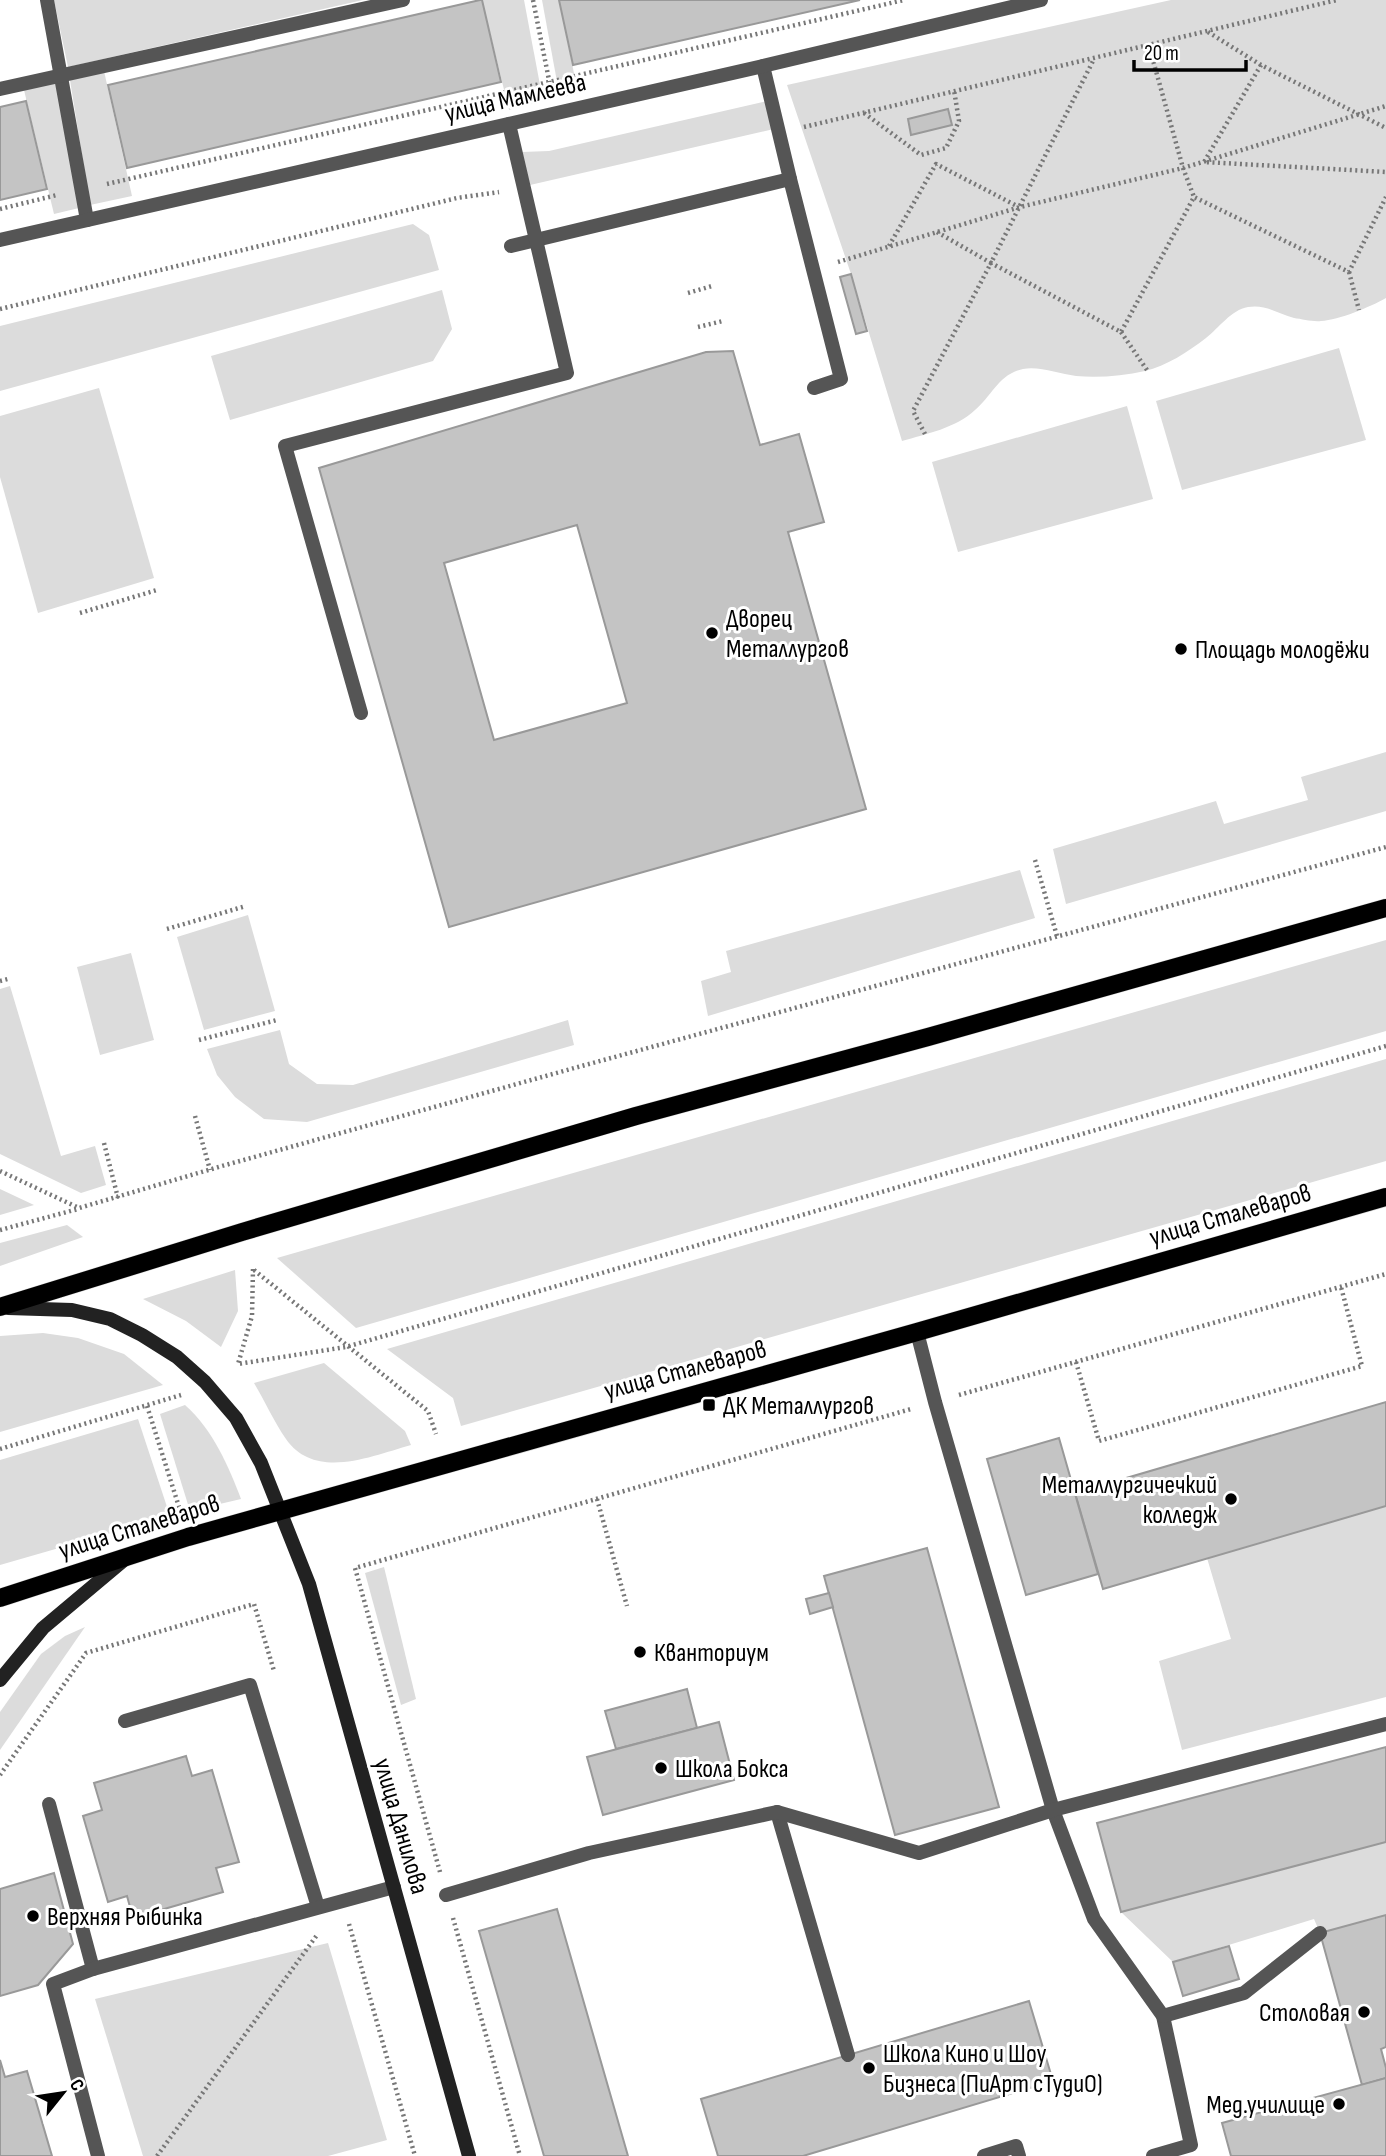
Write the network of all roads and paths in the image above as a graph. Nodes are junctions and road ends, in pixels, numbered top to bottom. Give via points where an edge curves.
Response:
1 (47, 0) edge
2 (403, 0) edge
3 (533, 0) edge
4 (904, 0) edge
5 (1041, 0) edge
6 (1337, 0) edge
7 (1207, 32) junction
8 (1150, 46) junction
9 (1094, 59) junction
10 (1261, 65) junction
11 (763, 66) junction
12 (62, 76) junction
13 (549, 82) junction
14 (0, 89) edge
15 (954, 90) junction
16 (1386, 106) edge
17 (555, 113) junction
18 (863, 113) junction
19 (1360, 114) junction
20 (509, 124) junction
21 (1386, 128) edge
22 (779, 133) junction
23 (932, 152) junction
24 (1204, 162) junction
25 (936, 164) junction
26 (1183, 168) junction
27 (1386, 172) edge
28 (790, 179) junction
29 (82, 190) junction
30 (499, 192) dead end
31 (1194, 197) junction
32 (1386, 197) edge
33 (1020, 207) junction
34 (0, 209) edge
35 (87, 220) junction
36 (936, 232) junction
37 (0, 240) edge
38 (536, 240) junction
39 (511, 246) dead end
40 (889, 246) junction
41 (991, 264) junction
42 (813, 270) junction
43 (1349, 272) junction
44 (712, 286) dead end
45 (688, 293) dead end
46 (0, 309) edge
47 (1359, 310) dead end
48 (723, 321) dead end
49 (698, 327) dead end
50 (1121, 332) junction
51 (1147, 370) dead end
52 (814, 388) dead end
53 (925, 434) dead end
54 (157, 590) dead end
55 (80, 613) dead end
56 (361, 713) dead end
57 (1386, 847) edge
58 (1035, 860) dead end
59 (246, 906) dead end
60 (1386, 908) edge
61 (167, 929) dead end
62 (1057, 936) junction
63 (8, 979) dead end
64 (0, 981) edge
65 (277, 1020) dead end
66 (199, 1040) dead end
67 (1386, 1046) edge
68 (195, 1116) dead end
69 (104, 1143) dead end
70 (210, 1170) junction
71 (0, 1171) edge
72 (1386, 1197) edge
73 (118, 1198) junction
74 (79, 1208) junction
75 (0, 1230) edge
76 (1386, 1274) edge
77 (1341, 1287) junction
78 (0, 1307) edge
79 (916, 1332) junction
80 (346, 1347) junction
81 (1076, 1362) junction
82 (182, 1395) dead end
83 (935, 1402) junction
84 (147, 1406) junction
85 (436, 1434) dead end
86 (0, 1449) edge
87 (596, 1499) junction
88 (180, 1510) dead end
89 (282, 1510) junction
90 (132, 1553) junction
91 (0, 1598) edge
92 (254, 1604) dead end
93 (627, 1606) dead end
94 (0, 1680) edge
95 (125, 1721) dead end
96 (1386, 1724) edge
97 (0, 1775) edge
98 (49, 1804) dead end
99 (1053, 1810) junction
100 (777, 1812) junction
101 (394, 1887) junction
102 (446, 1895) junction
103 (343, 1901) junction
104 (318, 1907) junction
105 (1320, 1933) dead end
106 (93, 1969) junction
107 (1163, 2016) junction
108 (848, 2055) dead end
109 (98, 2156) edge
110 (157, 2156) edge
111 (469, 2156) edge
112 (520, 2156) edge
113 (984, 2156) edge
114 (1019, 2156) edge
115 (1153, 2156) edge

1 - 12 street
2 - 12 street
3 - 13 path
4 - 13 path
5 - 11 street, улица Мамлеева
6 - 7 path
7 - 8 path
7 - 10 path
8 - 9 path
8 - 26 path
9 - 15 path
9 - 33 path
10 - 19 path
10 - 24 path
11 - 17 street, улица Мамлеева
11 - 22 street
12 - 14 street
12 - 29 street
13 - 17 path
13 - 29 path
15 - 18 path
15 - 23 path via 959,121 946,148
16 - 19 path
17 - 20 street, улица Мамлеева
18 - 22 path
18 - 23 path via 922,155
19 - 21 path
19 - 24 path
20 - 35 street, улица Мамлеева
20 - 38 street
22 - 28 street
23 - 25 path
24 - 26 path
24 - 27 path
25 - 33 path
25 - 40 path
26 - 31 path
26 - 33 path
28 - 38 street
28 - 42 street
29 - 34 path
29 - 35 street
30 - 46 path via 448,200
31 - 43 path
31 - 50 path
32 - 43 path
33 - 36 path
33 - 41 path
35 - 37 street, улица Мамлеева
36 - 40 path
36 - 41 path
38 - 39 street
38 - 56 street via 567,373 285,446
40 - 42 path
41 - 50 path
41 - 53 path via 913,411
42 - 52 street via 841,379
43 - 47 path
44 - 45 path
48 - 49 path
50 - 51 path
54 - 55 path
57 - 62 path
58 - 62 path
59 - 61 path
60 - 78 main road via 636,1116
62 - 70 path
63 - 64 path
65 - 66 path
67 - 80 path
68 - 70 path
69 - 73 path
70 - 73 path
71 - 74 path
72 - 79 main road, улица Сталеваров
73 - 74 path
74 - 75 path
76 - 77 path
77 - 81 path
77 - 81 path via 1362,1366 1152,1426 1099,1441
78 - 89 main road, улица Данилова via 72,1310 110,1319 177,1357 236,1418
79 - 83 street
79 - 89 main road, улица Сталеваров
80 - 80 path via 238,1364 252,1316 253,1269
80 - 85 path via 428,1411
81 - 83 path
82 - 84 path
83 - 87 path
83 - 99 street
84 - 86 path
84 - 88 path
87 - 93 path
87 - 102 path via 355,1568
89 - 90 main road, улица Сталеваров
89 - 101 main road, улица Данилова via 309,1584
90 - 91 main road, улица Сталеваров
90 - 94 main road via 43,1628
92 - 97 path via 86,1653
95 - 104 street via 250,1685
96 - 99 street
98 - 106 street
99 - 100 street via 919,1853
99 - 107 street via 1094,1919
100 - 102 street via 589,1853
100 - 108 street
101 - 103 street
101 - 111 main road, улица Данилова
102 - 112 path
103 - 104 street
103 - 110 path
104 - 106 street
105 - 107 street via 1244,1993
106 - 109 street via 53,1984
107 - 115 street via 1191,2145
113 - 114 street via 1016,2146

